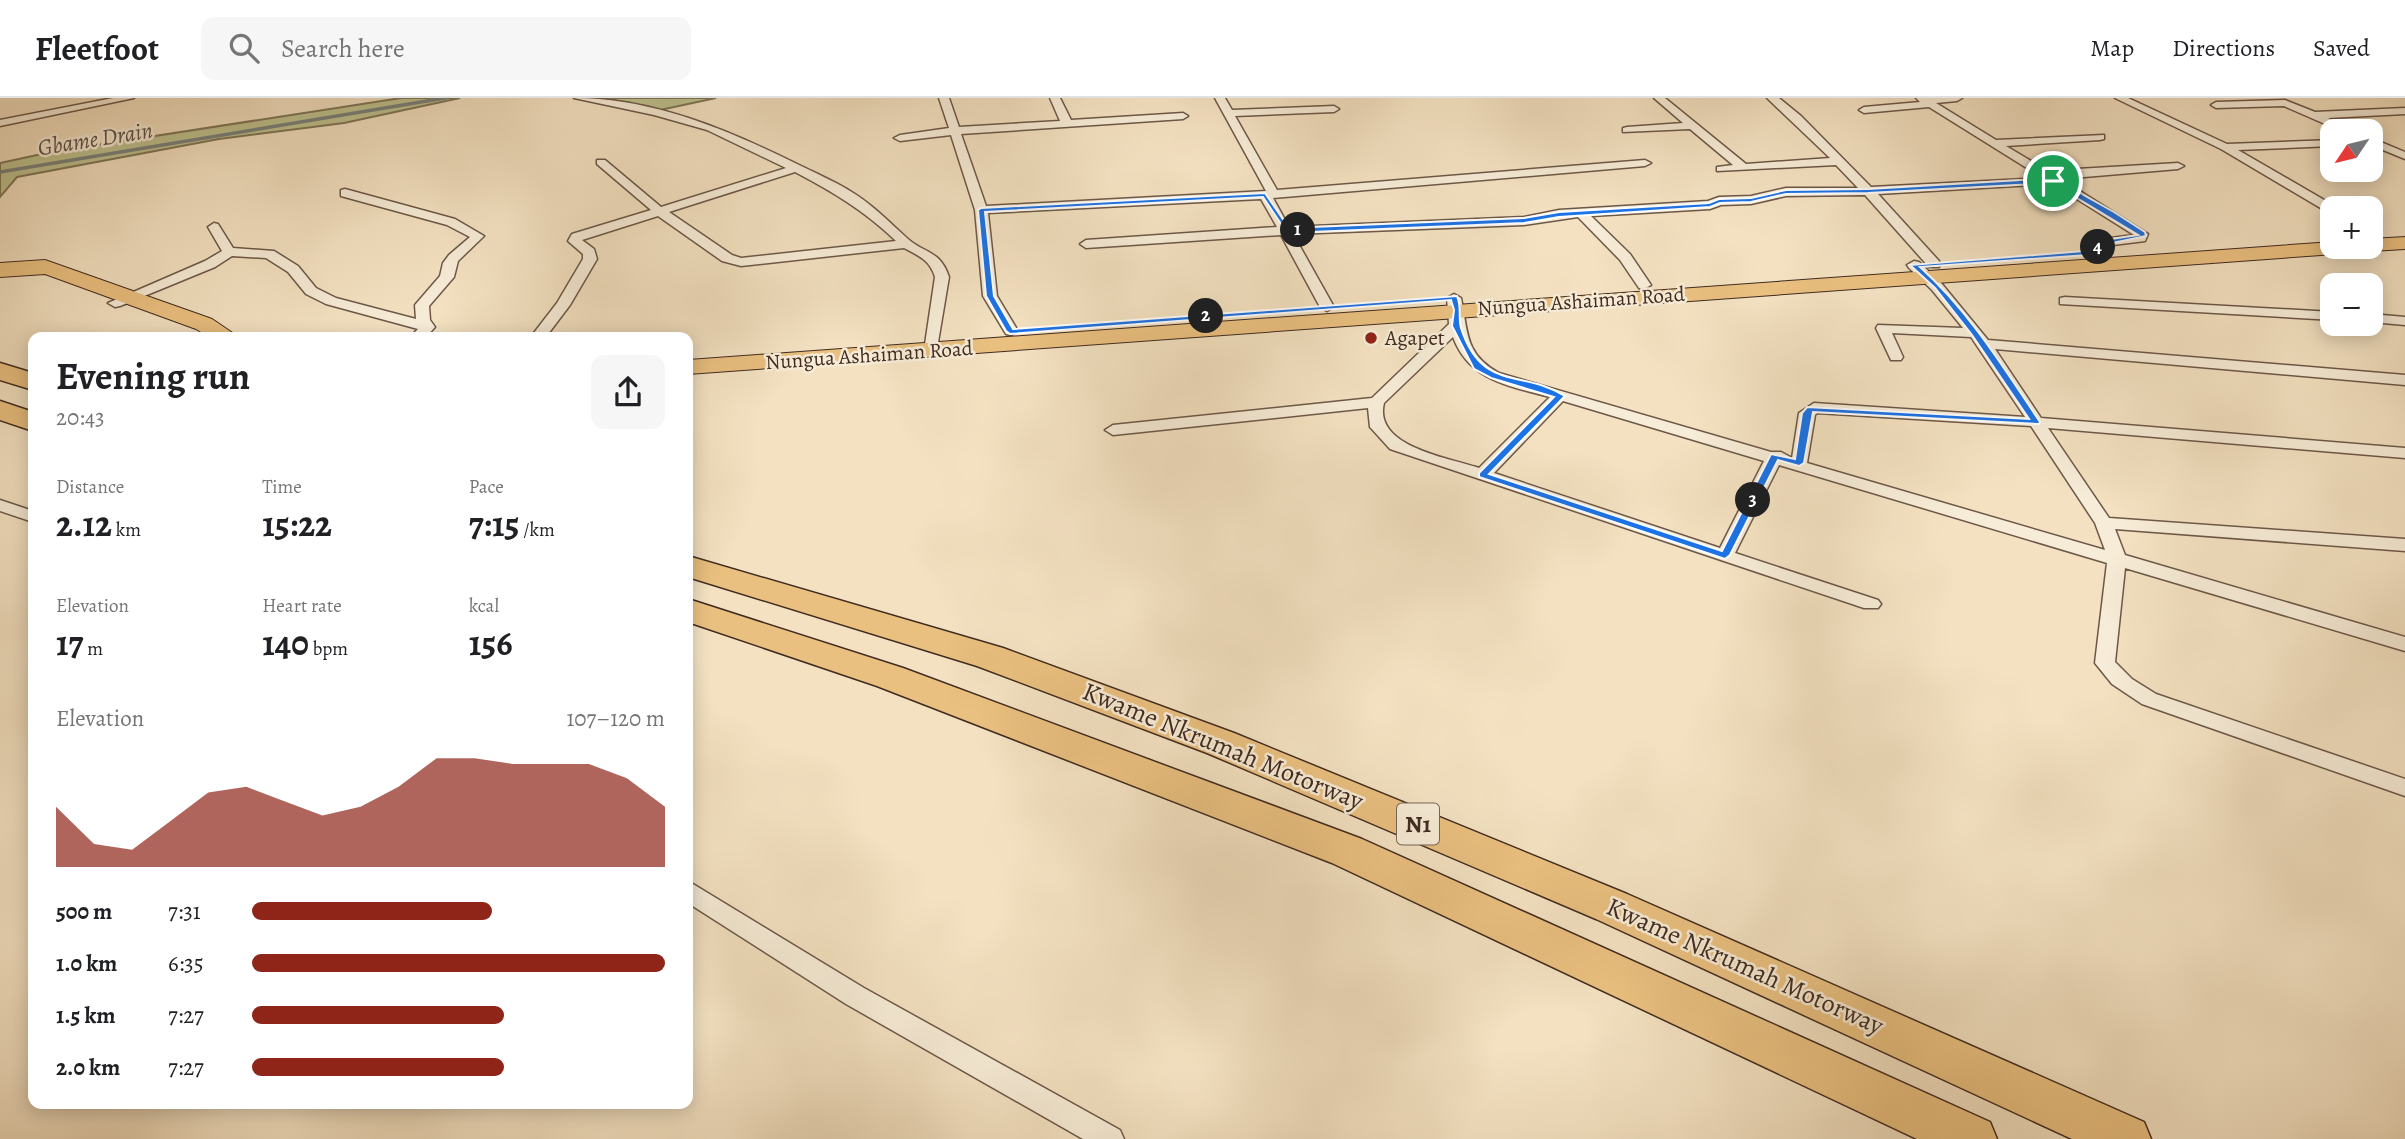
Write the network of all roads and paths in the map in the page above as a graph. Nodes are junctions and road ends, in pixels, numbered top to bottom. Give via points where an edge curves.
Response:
1 (129, 98) edge
2 (579, 98) edge
3 (943, 98) edge
4 (1055, 98) edge
5 (1220, 98) edge
6 (1659, 98) edge
7 (1772, 98) edge
8 (1957, 98) edge
9 (2120, 98) edge
10 (1926, 101) edge
11 (2216, 105) dead end
12 (1334, 109) dead end
13 (1864, 110) dead end
14 (2405, 111) edge
15 (1228, 113) junction
16 (2312, 115) junction
17 (1183, 116) dead end
18 (2322, 119) edge
19 (0, 123) edge
20 (1068, 124) junction
21 (1692, 126) junction
22 (1627, 130) dead end
23 (953, 131) junction
24 (2100, 137) dead end
25 (900, 138) dead end
26 (1995, 143) junction
27 (2320, 143) edge
28 (2384, 146) edge
29 (2225, 147) junction
30 (2405, 156) edge
31 (1837, 160) junction
32 (601, 162) dead end
33 (1645, 163) dead end
34 (2178, 166) dead end
35 (1743, 167) junction
36 (794, 169) junction
37 (1721, 169) dead end
38 (2053, 181) junction
39 (1868, 191) junction
40 (345, 192) dead end
41 (1269, 195) junction
42 (2320, 202) edge
43 (658, 210) junction
44 (981, 210) junction
45 (1582, 214) junction
46 (214, 228) dead end
47 (1287, 231) junction
48 (2405, 231) edge
49 (2383, 232) edge
50 (2320, 237) edge
51 (2405, 243) edge
52 (906, 244) junction
53 (1086, 244) dead end
54 (2383, 244) edge
55 (2320, 249) edge
56 (229, 252) junction
57 (2102, 252) junction
58 (1926, 269) junction
59 (0, 270) edge
60 (0, 276) edge
61 (1644, 285) junction
62 (124, 299) junction
63 (2065, 300) dead end
64 (1327, 307) junction
65 (1456, 311) junction
66 (2320, 315) edge
67 (2383, 319) edge
68 (2405, 321) edge
69 (428, 327) junction
70 (1010, 331) junction
71 (183, 332) edge
72 (218, 332) edge
73 (423, 332) edge
74 (542, 332) edge
75 (1980, 339) junction
76 (932, 344) junction
77 (693, 354) edge
78 (1896, 357) dead end
79 (693, 367) edge
80 (0, 371) edge
81 (28, 380) edge
82 (2405, 380) edge
83 (1560, 396) junction
84 (1377, 402) junction
85 (0, 410) edge
86 (28, 420) edge
87 (2036, 422) junction
88 (1113, 430) dead end
89 (2405, 453) edge
90 (1775, 456) junction
91 (1799, 463) junction
92 (1482, 475) junction
93 (0, 505) edge
94 (28, 515) edge
95 (2104, 523) junction
96 (2405, 545) edge
97 (1725, 555) junction
98 (2117, 559) junction
99 (693, 567) edge
100 (1871, 604) dead end
101 (693, 612) edge
102 (2405, 644) edge
103 (2405, 788) edge
104 (693, 894) edge
105 (1110, 1139) edge
106 (1972, 1139) edge
107 (2126, 1139) edge

1 - 19 street
2 - 36 street via 711,128
3 - 23 street
4 - 20 street
5 - 15 street
6 - 21 street
7 - 31 street
8 - 10 street
9 - 29 street
10 - 13 street
10 - 26 street
11 - 16 street via 2277,103
12 - 15 street
14 - 16 street
15 - 41 street
16 - 18 street
17 - 20 street
20 - 23 street
21 - 22 street
21 - 35 street
23 - 25 street
23 - 44 street
24 - 26 street
26 - 38 street
27 - 29 street
28 - 30 street
29 - 42 street
31 - 35 street
31 - 39 street
32 - 43 street
33 - 41 street
34 - 38 street via 2060,174
35 - 37 street
36 - 43 street
36 - 52 street via 845,193
38 - 39 street
38 - 57 street via 2142,234 2140,239 2100,243 2097,246
39 - 45 street via 1786,192 1710,205
39 - 58 street
40 - 69 street via 451,222 478,236 453,257 447,277 422,305
41 - 44 street
41 - 47 street
43 - 52 street via 716,253 741,262
43 - 74 street via 577,237 574,241 589,251 590,258
44 - 70 street via 990,296
45 - 47 street via 1506,222
45 - 61 street via 1625,257
46 - 56 street
47 - 53 street
47 - 64 street
48 - 49 main road
50 - 57 main road, Nungua Ashaiman Road
51 - 54 main road
52 - 76 street via 930,256 942,277
55 - 58 main road, Nungua Ashaiman Road
56 - 62 street via 211,264
56 - 69 street via 269,254 293,269 311,291 331,301
57 - 58 main road, Nungua Ashaiman Road
58 - 61 main road, Nungua Ashaiman Road
58 - 65 main road, Nungua Ashaiman Road
58 - 75 street
59 - 62 main road via 46,267
60 - 62 main road via 42,275
61 - 65 main road, Nungua Ashaiman Road
62 - 71 main road
62 - 72 main road
63 - 66 street
64 - 65 main road, Nungua Ashaiman Road
64 - 70 main road, Nungua Ashaiman Road
65 - 76 main road, Nungua Ashaiman Road
65 - 83 street via 1477,367
65 - 84 street
67 - 68 street
69 - 73 street
70 - 76 main road, Nungua Ashaiman Road
75 - 78 street via 1883,328
75 - 82 street
75 - 87 street
76 - 77 main road, Nungua Ashaiman Road
76 - 79 main road, Nungua Ashaiman Road
80 - 81 highway
83 - 90 street
83 - 92 street
84 - 88 street
84 - 92 street via 1373,414 1384,438
85 - 86 highway
87 - 89 street
87 - 91 street via 1814,408 1807,413
87 - 95 street
90 - 91 street
90 - 97 street
91 - 98 street
92 - 97 street
93 - 94 street
95 - 96 street
95 - 98 street
97 - 100 street
98 - 102 street
98 - 103 street via 2105,663 2129,689
99 - 107 highway, Kwame Nkrumah Motorway / N1 via 928,637 1087,691 1532,872
101 - 106 highway, Kwame Nkrumah Motorway / N1 via 890,677 1347,851
104 - 105 street via 855,996

